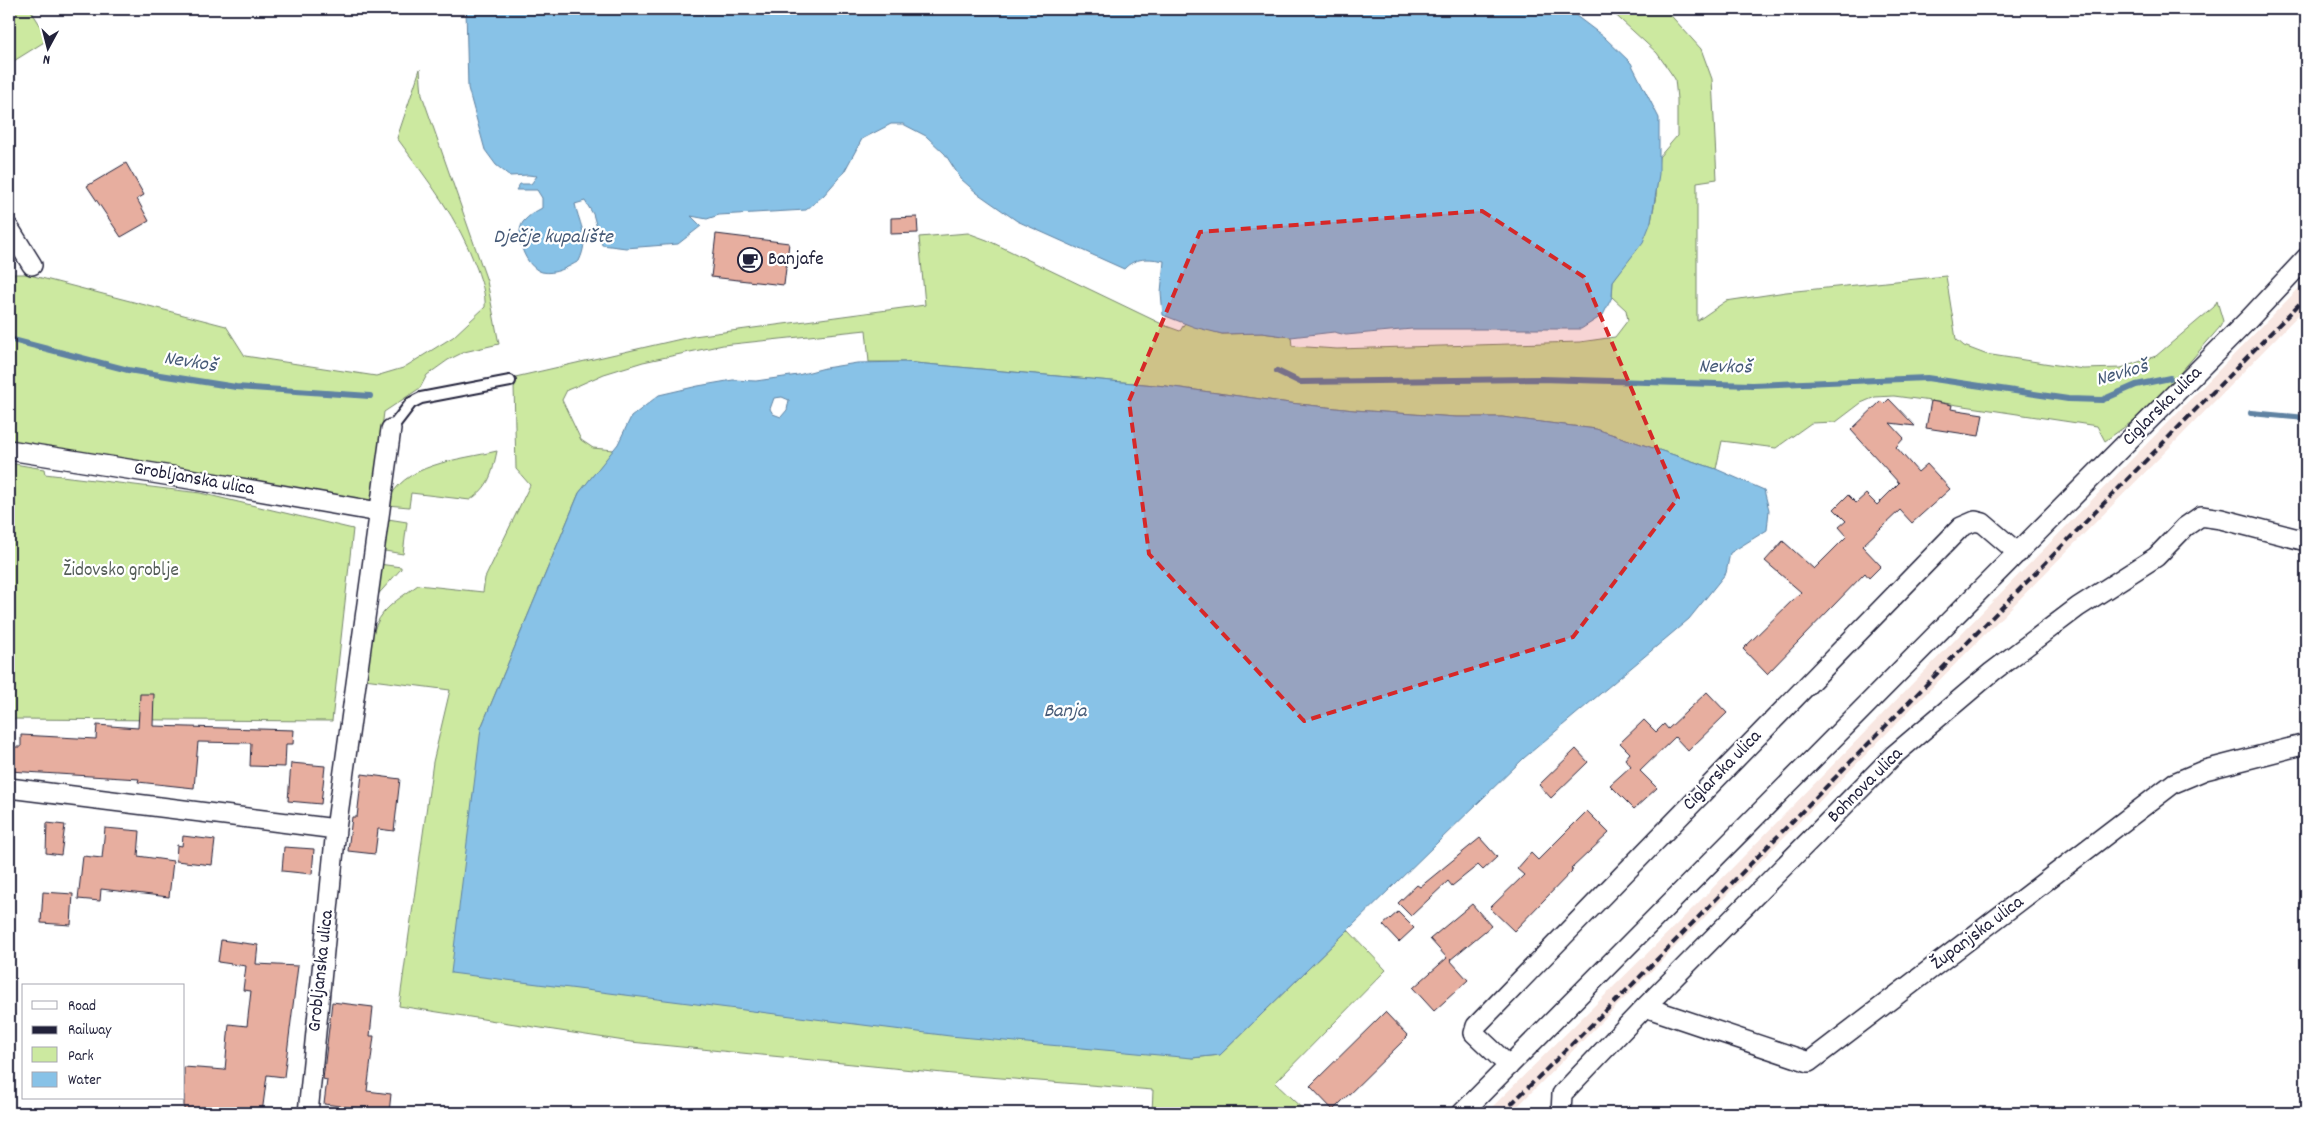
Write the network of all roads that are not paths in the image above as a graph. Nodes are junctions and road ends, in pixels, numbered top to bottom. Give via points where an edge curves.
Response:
1 (9, 228) edge
2 (2306, 258) edge
3 (32, 265) dead end
4 (510, 381) dead end
5 (390, 429) joint
6 (9, 450) edge
7 (379, 512) junction
8 (2306, 541) edge
9 (2018, 553) junction
10 (2306, 744) edge
11 (9, 788) edge
12 (336, 829) junction
13 (1645, 1007) junction
14 (1508, 1066) junction
15 (308, 1113) edge
16 (1462, 1113) edge
17 (1561, 1113) edge

1 - 3 street
2 - 9 street, Ciglarska ulica via 2249,320
4 - 5 lane via 420,398 411,403
5 - 7 street, Grobljanska ulica
6 - 7 street, Grobljanska ulica
7 - 12 street, Grobljanska ulica
8 - 13 street, Bohnova ulica via 2201,516 2185,527 2156,557 2078,607 1992,672 1894,755
9 - 14 street, Ciglarska ulica
9 - 14 street, Ciglarska ulica via 1983,523 1975,521 1961,527 1476,1026 1474,1034
10 - 13 street, Županjska ulica via 2205,770 2174,783 1809,1062
11 - 12 street
12 - 15 street, Grobljanska ulica
13 - 17 street, Bohnova ulica via 1562,1094
14 - 16 street, Ciglarska ulica

